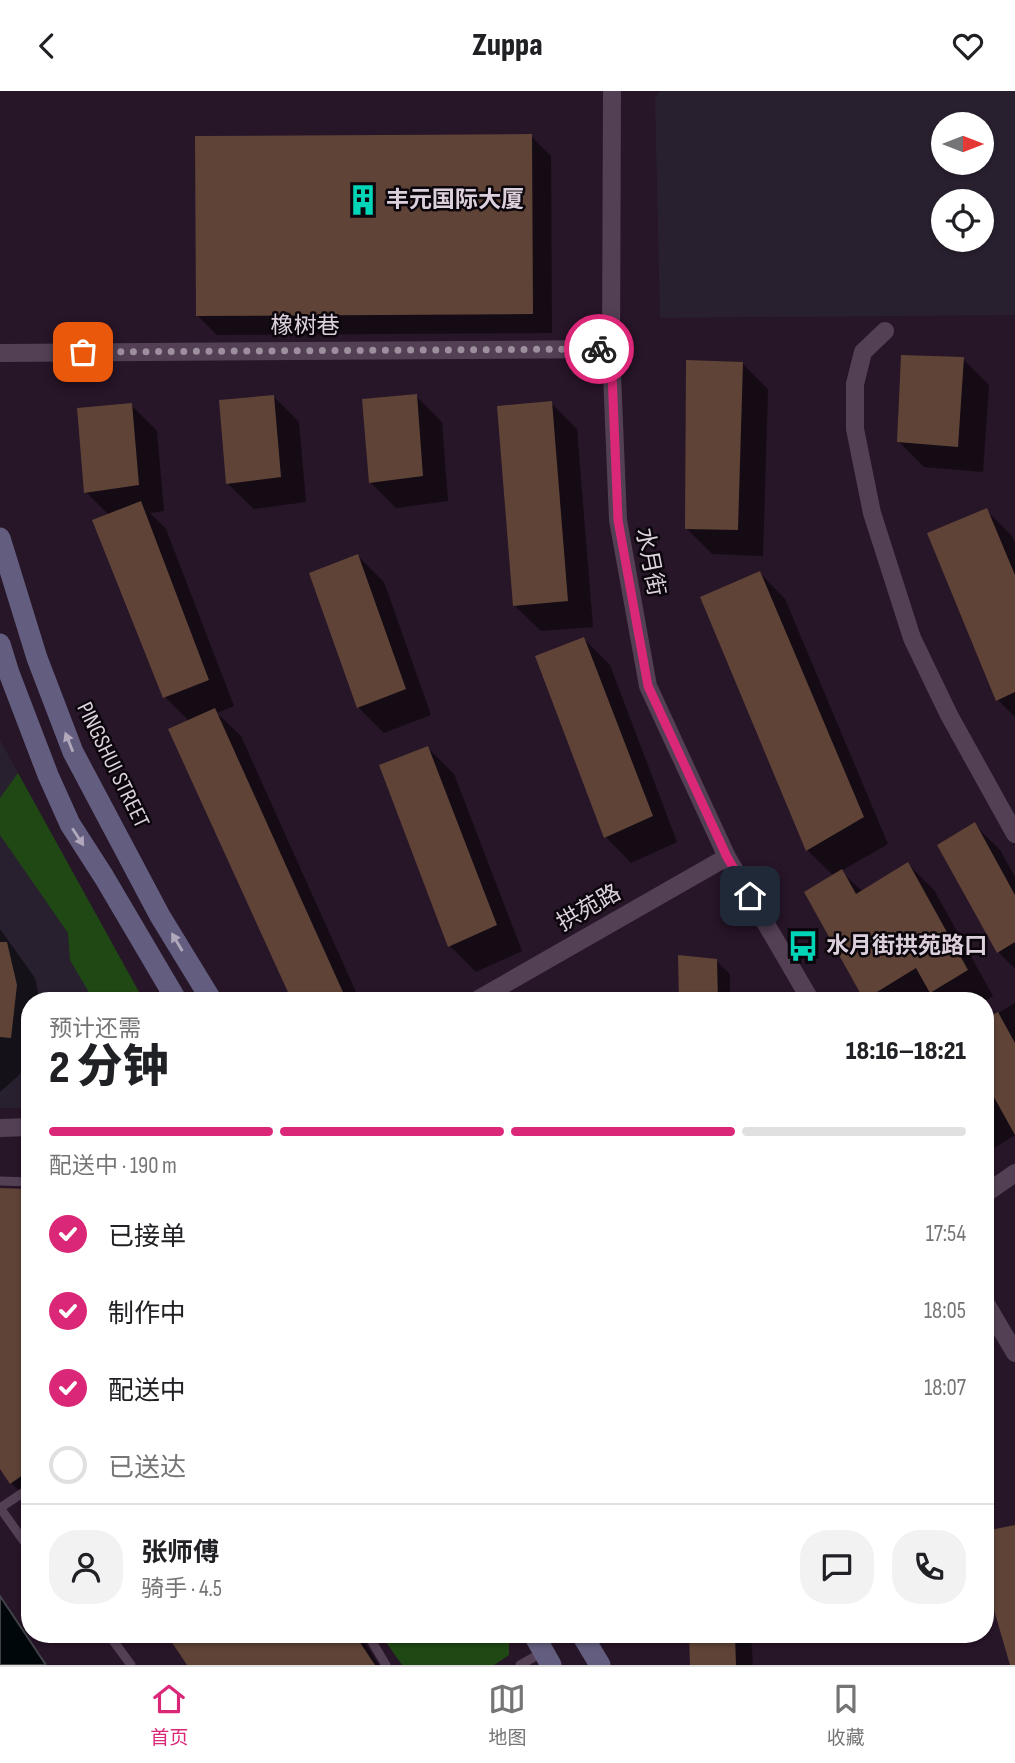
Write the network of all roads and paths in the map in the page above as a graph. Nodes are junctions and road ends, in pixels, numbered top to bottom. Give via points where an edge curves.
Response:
1 (612, 91) edge
2 (885, 331) dead end
3 (611, 349) junction
4 (0, 353) edge
5 (0, 538) edge
6 (0, 644) edge
7 (1015, 834) edge
8 (727, 857) junction
9 (172, 992) edge
10 (206, 992) edge
11 (491, 992) edge
12 (806, 992) edge
13 (21, 1127) edge
14 (0, 1128) edge
15 (1015, 1173) edge
16 (0, 1181) edge
17 (21, 1182) edge
18 (994, 1188) edge
19 (994, 1317) edge
20 (1015, 1353) edge
21 (21, 1494) edge
22 (0, 1509) edge
23 (21, 1538) edge
24 (115, 1643) edge
25 (373, 1643) edge
26 (587, 1643) edge
27 (542, 1650) edge
28 (131, 1665) edge
29 (386, 1665) edge
30 (520, 1665) edge
31 (600, 1665) edge

1 - 3 street, 水月街
2 - 7 street via 863,352 855,384 855,429 872,513 912,638
3 - 4 street, 橡树巷
3 - 8 street, 水月街 via 618,520 648,686
10 -> 5 main road, PINGSHUI STREET via 160,916 73,752 37,658
6 -> 9 main road via 70,824
8 - 11 street, 拱苑路
8 - 12 street, 水月街
13 - 14 street
15 - 18 street
16 - 17 lane
19 - 20 street
21 - 22 lane
22 - 23 lane
24 - 28 lane
25 - 29 lane
26 - 31 main road
27 - 30 lane

